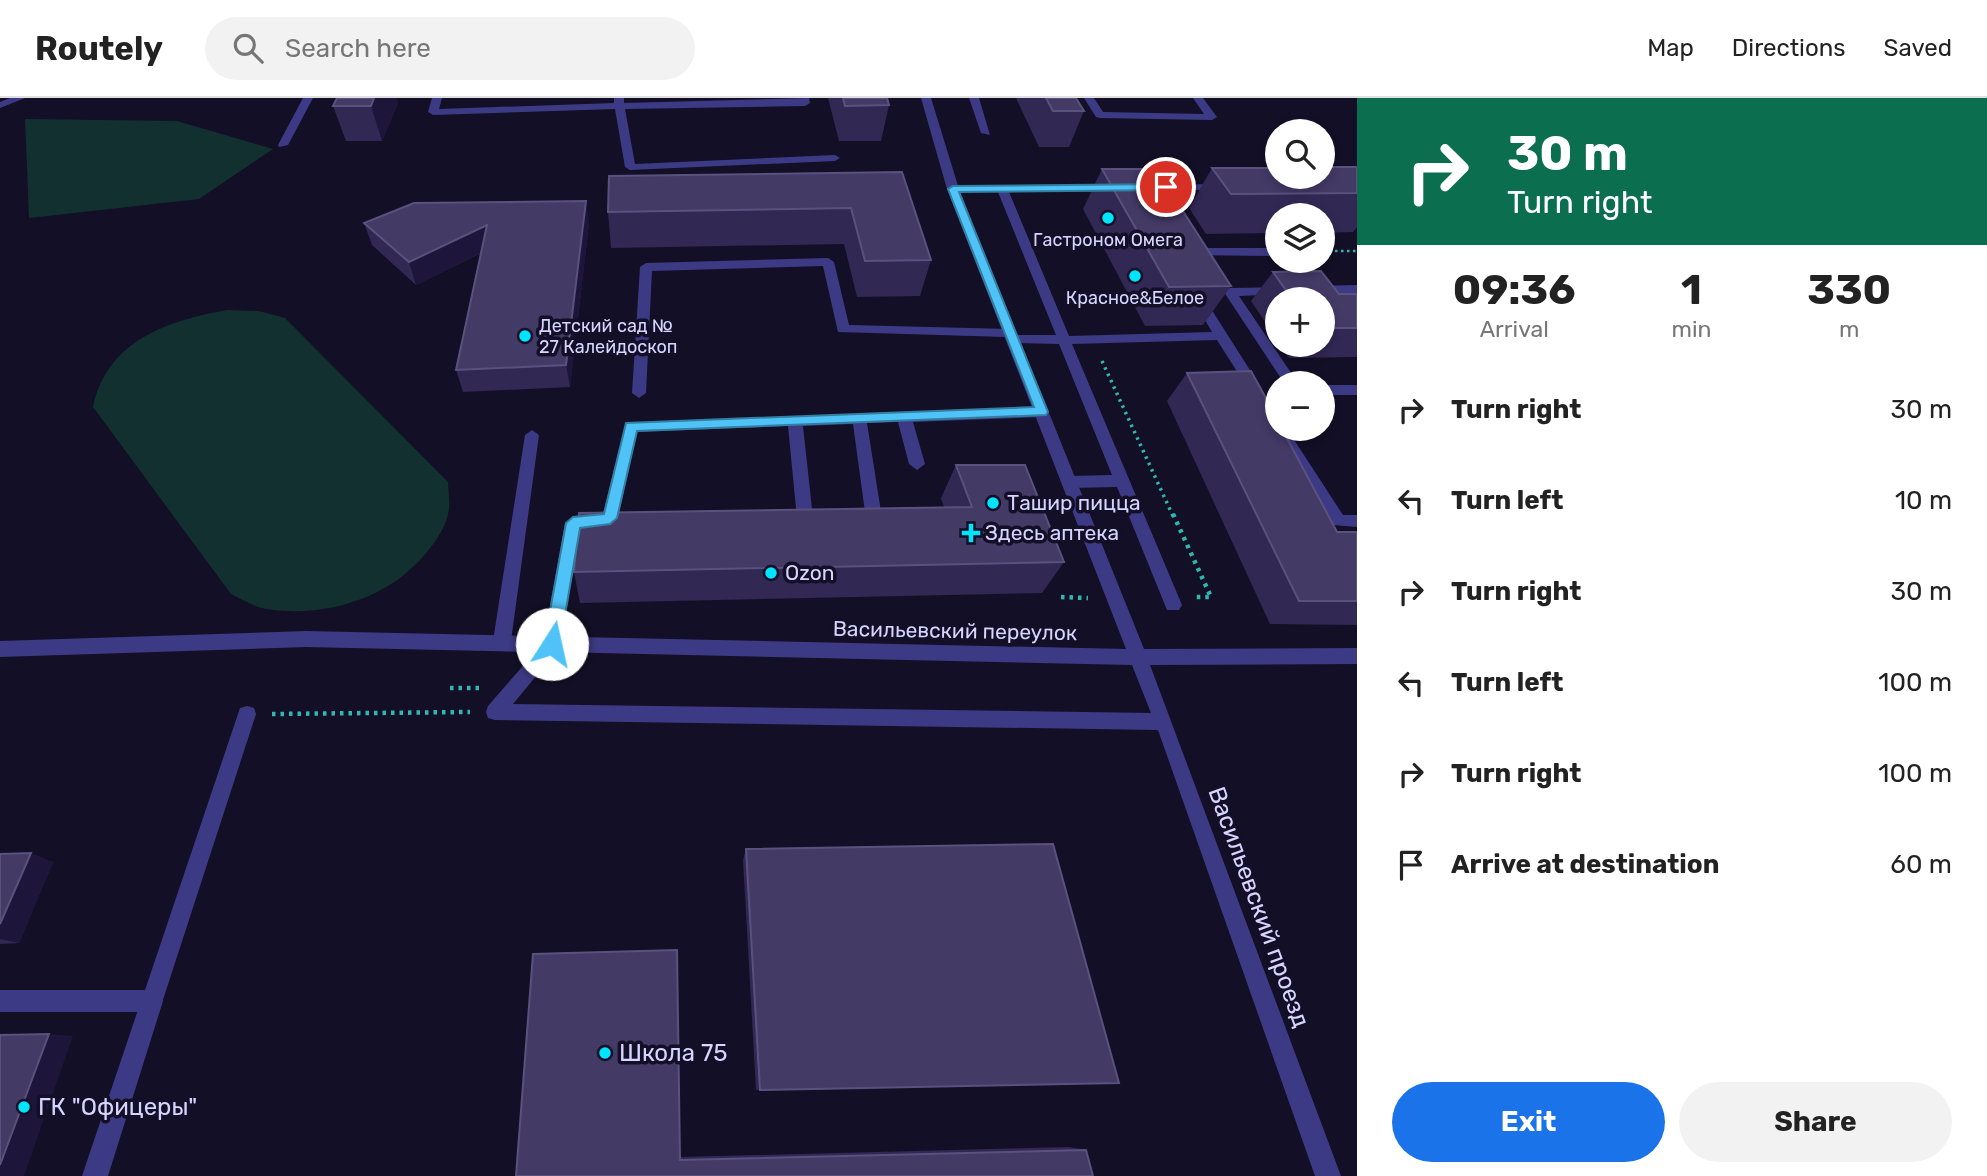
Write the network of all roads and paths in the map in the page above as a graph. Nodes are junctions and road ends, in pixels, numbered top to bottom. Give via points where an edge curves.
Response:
1 (20, 98) edge
2 (308, 98) edge
3 (437, 98) edge
4 (804, 98) edge
5 (926, 98) edge
6 (974, 98) edge
7 (1089, 98) edge
8 (1198, 98) edge
9 (619, 102) edge
10 (0, 105) edge
11 (986, 133) dead end
12 (283, 145) dead end
13 (835, 158) dead end
14 (1234, 187) edge
15 (953, 189) junction
16 (1002, 189) junction
17 (1265, 251) edge
18 (1335, 251) edge
19 (1357, 251) edge
20 (1171, 253) edge
21 (1357, 289) edge
22 (1208, 290) junction
23 (1011, 336) junction
24 (1221, 336) junction
25 (1064, 340) junction
26 (1280, 371) edge
27 (1335, 390) edge
28 (1357, 390) edge
29 (639, 393) dead end
30 (1265, 405) edge
31 (1042, 412) junction
32 (904, 416) junction
33 (859, 418) junction
34 (795, 421) junction
35 (532, 435) dead end
36 (1288, 441) edge
37 (917, 464) dead end
38 (1124, 481) junction
39 (1069, 482) junction
40 (805, 518) edge
41 (846, 518) edge
42 (1357, 521) edge
43 (1061, 597) edge
44 (1101, 599) dead end
45 (1173, 605) dead end
46 (502, 641) junction
47 (552, 644) junction
48 (0, 649) edge
49 (1357, 656) edge
50 (1138, 657) junction
51 (495, 712) junction
52 (247, 714) joint
53 (1164, 722) junction
54 (152, 1000) junction
55 (0, 1001) edge
56 (95, 1176) edge
57 (1328, 1176) edge

1 - 10 street
2 - 12 street
3 - 9 street via 433,112
4 - 9 street via 805,103
5 - 15 street, Васильевский проезд
6 - 11 street
7 - 8 street via 1100,115 1212,117
9 - 13 street via 630,167
14 - 16 street
15 - 16 street
15 - 23 street, Васильевский проезд
16 - 25 street
17 - 20 street
18 - 19 path
21 - 22 street
22 - 24 street
22 - 26 street
23 - 25 street
23 - 29 street via 843,329 828,262 646,267
23 - 31 street, Васильевский проезд
24 - 25 street
24 - 30 street
25 - 38 street
27 - 28 street
31 - 32 street
31 - 39 street, Васильевский проезд
32 - 33 street
32 - 37 street
33 - 34 street
33 - 41 street via 874,518
34 - 40 street
34 - 47 street via 631,427 617,518 573,523
35 - 46 street
36 - 42 street via 1339,521
38 - 39 street
38 - 45 street
39 - 50 street, Васильевский проезд
43 - 44 path
46 - 47 street, Васильевский переулок
46 - 48 street, Васильевский переулок via 306,639
47 - 50 street, Васильевский переулок
47 - 51 street
49 - 50 street, Васильевский переулок
50 - 53 street, Васильевский проезд
51 - 52 path
51 - 53 street
52 - 54 street via 212,806
53 - 57 street, Васильевский проезд
54 - 55 street
54 - 56 street

